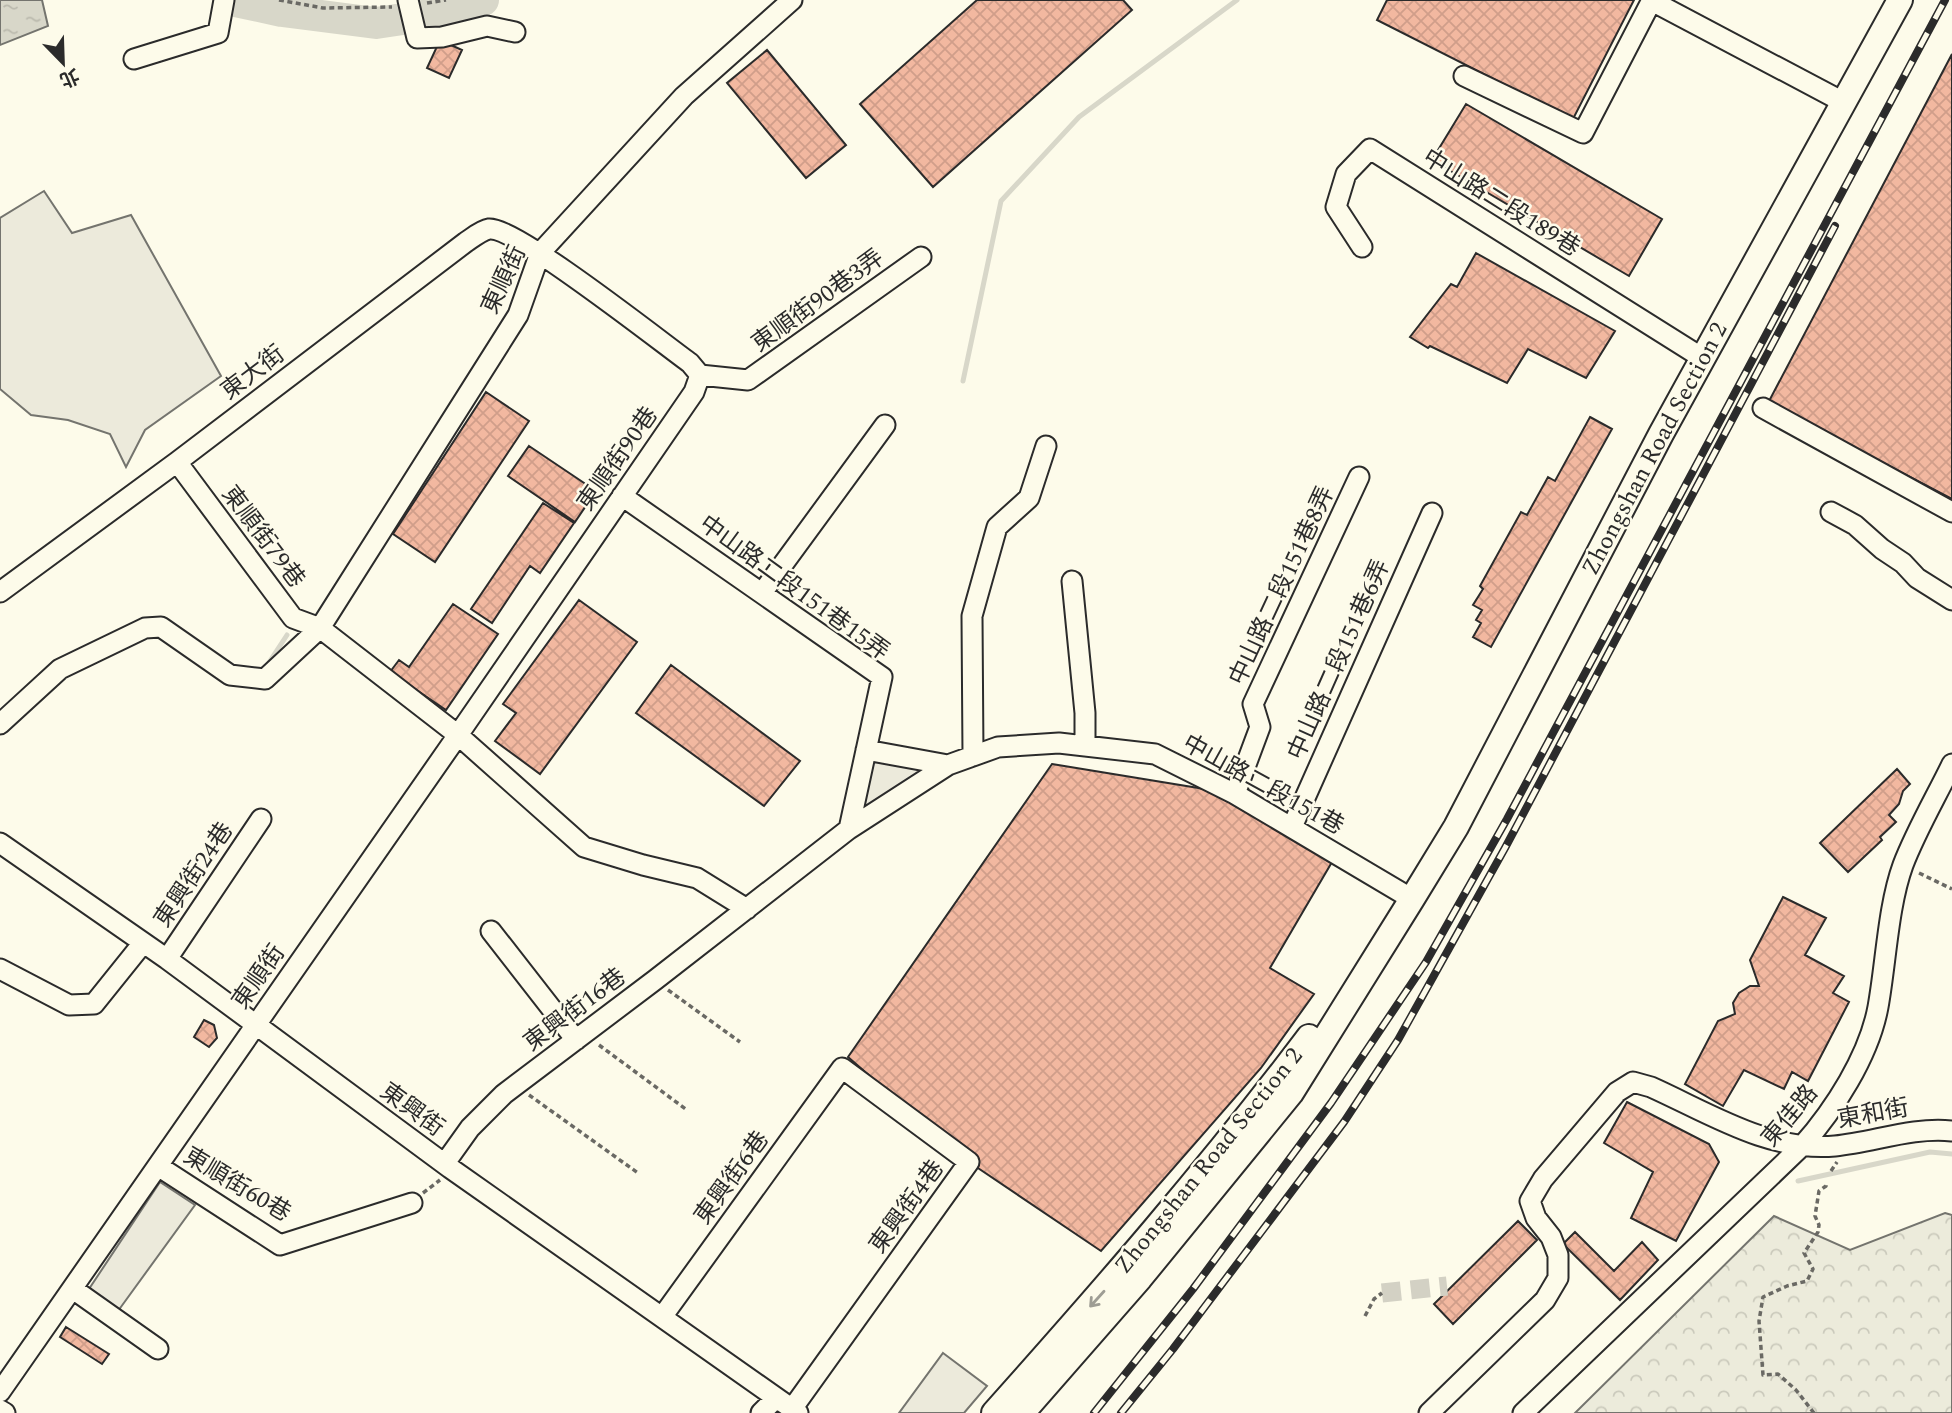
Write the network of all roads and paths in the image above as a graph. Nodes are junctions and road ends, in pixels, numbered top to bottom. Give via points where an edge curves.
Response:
1 (224, 0) edge
2 (279, 0) edge
3 (446, 0) edge
4 (792, 0) edge
5 (1652, 0) edge
6 (1900, 0) edge
7 (410, 6) edge
8 (515, 32) dead end
9 (134, 58) dead end
10 (1464, 76) dead end
11 (1845, 103) junction
12 (1362, 247) dead end
13 (540, 253) junction
14 (921, 257) dead end
15 (1704, 359) junction
16 (700, 374) junction
17 (1763, 408) dead end
18 (885, 425) dead end
19 (1046, 446) dead end
20 (177, 462) junction
21 (1359, 477) dead end
22 (622, 496) junction
23 (1831, 512) dead end
24 (1952, 512) edge
25 (1432, 513) dead end
26 (1072, 582) dead end
27 (0, 592) edge
28 (761, 593) junction
29 (1952, 600) edge
30 (320, 628) junction
31 (0, 724) edge
32 (458, 735) junction
33 (1085, 745) junction
34 (866, 750) junction
35 (973, 756) junction
36 (1952, 764) edge
37 (948, 765) junction
38 (1235, 794) junction
39 (261, 819) dead end
40 (1292, 827) junction
41 (849, 829) junction
42 (0, 843) edge
43 (1903, 866) junction
44 (1952, 889) edge
45 (1412, 900) junction
46 (747, 909) junction
47 (491, 931) dead end
48 (143, 943) junction
49 (167, 959) junction
50 (0, 969) edge
51 (655, 980) junction
52 (255, 1025) junction
53 (580, 1037) junction
54 (740, 1042) dead end
55 (842, 1068) joint
56 (516, 1086) junction
57 (687, 1110) dead end
58 (1952, 1131) edge
59 (1802, 1146) junction
60 (447, 1166) junction
61 (158, 1167) junction
62 (638, 1173) dead end
63 (1826, 1182) dead end
64 (412, 1203) joint
65 (73, 1289) junction
66 (1382, 1293) dead end
67 (1365, 1316) dead end
68 (662, 1317) junction
69 (158, 1349) dead end
70 (0, 1392) edge
71 (789, 1407) edge
72 (0, 1410) edge
73 (5, 1413) edge
74 (761, 1413) edge
75 (994, 1413) edge
76 (1022, 1413) edge
77 (1429, 1413) edge
78 (1523, 1413) edge
79 (1814, 1413) edge

1 - 9 street via 218,33
2 - 7 path via 323,8
3 - 7 path
4 - 13 street, 東順街 via 684,96
5 - 10 street via 1583,133
5 - 11 street
6 - 11 main road, Zhongshan Road Section 2
7 - 8 street via 417,38 486,26
11 - 15 main road, Zhongshan Road Section 2
12 - 15 street, 中山路二段189巷 via 1336,207 1346,173 1370,149
13 - 16 street
13 - 20 street, 東大街 via 504,231 488,228
13 - 30 street, 東順街 via 518,315
14 - 16 street, 東順街90巷3弄 via 748,380
15 - 45 main road, Zhongshan Road Section 2 via 1456,827
16 - 22 street, 東順街90巷 via 694,392
17 - 24 street
18 - 28 street
19 - 35 street via 1030,498 997,527 972,616
20 - 27 street, 東大街
20 - 30 street, 東順街79巷 via 293,618
21 - 38 street, 中山路二段151巷8弄 via 1254,704 1261,727
22 - 28 street, 中山路二段151巷15弄
22 - 32 street, 東順街90巷
23 - 29 street via 1855,525 1917,578
25 - 40 street, 中山路二段151巷6弄
26 - 33 street
28 - 34 street, 中山路二段151巷15弄 via 882,677
30 - 31 street, 東順街 via 265,679 230,675 161,627 145,628 60,669
30 - 32 street
32 - 46 street via 584,846 697,878
32 - 52 street, 東順街
33 - 35 street, 中山路二段151巷 via 998,747
33 - 38 street, 中山路二段151巷 via 1155,754
34 - 37 street
34 - 41 street, 中山路二段151巷15弄
35 - 37 street, 中山路二段151巷
36 - 43 street, 東佳路
37 - 41 street, 中山路二段151巷
38 - 40 street, 中山路二段151巷
39 - 49 street, 東興街24巷
40 - 45 street, 中山路二段151巷
41 - 46 street, 東興街16巷
42 - 48 street, 東興街
43 - 44 path
43 - 59 street, 東佳路 via 1877,1011 1864,1053 1823,1123
45 -> 75 main road, Zhongshan Road Section 2 via 1260,1102 1110,1284
45 - 76 main road, Zhongshan Road Section 2 via 1291,1093
46 - 51 street, 東興街16巷
47 - 53 street
48 - 49 street, 東興街
48 - 50 street via 94,1004 69,1005
49 - 52 street, 東興街
51 - 53 street, 東興街16巷
51 - 54 path
52 - 60 street, 東興街
52 - 61 street, 東順街
53 - 56 street, 東興街16巷
53 - 57 path
55 - 68 street, 東興街6巷
55 - 71 street, 東興街4巷 via 969,1162
56 - 60 street, 東興街16巷 via 470,1128
56 - 62 path
58 - 59 street, 東和街 via 1928,1129 1835,1146
59 - 77 street, 東和街 via 1761,1137 1651,1087 1633,1082 1617,1092 1543,1179 1530,1201 1558,1255 1558,1279 1545,1300
59 - 78 street, 東佳路
60 - 64 path via 443,1178
60 - 68 street, 東興街
61 - 64 street, 東順街60巷 via 280,1245
61 - 65 street, 東順街
63 - 79 path via 1819,1191 1818,1232 1804,1253 1813,1269 1807,1281 1763,1297 1759,1321 1763,1375 1778,1374
65 - 69 street
65 - 70 street, 東順街
66 - 67 path
68 - 71 street, 東興街
71 - 74 street
72 - 73 street

